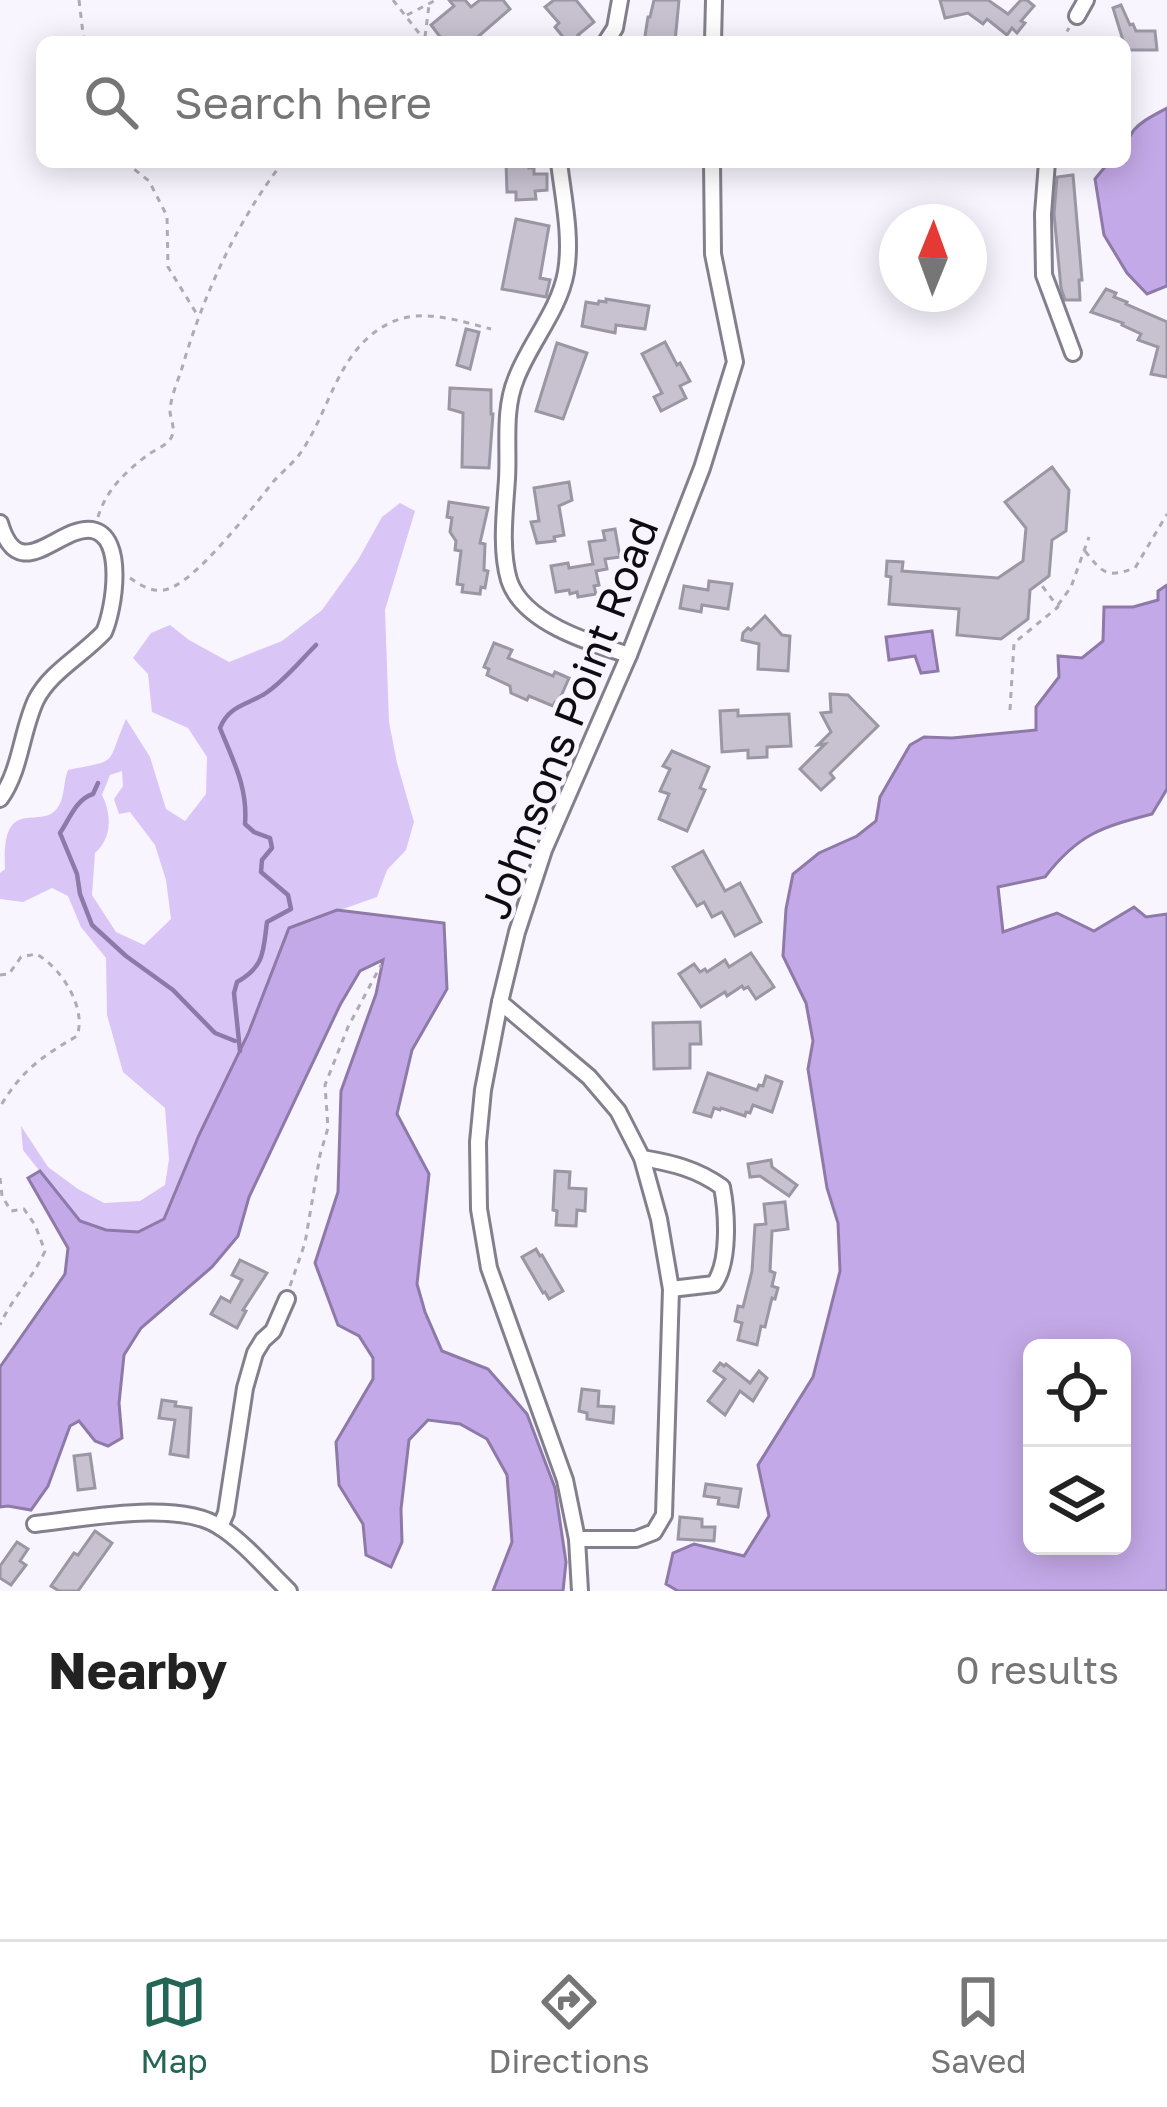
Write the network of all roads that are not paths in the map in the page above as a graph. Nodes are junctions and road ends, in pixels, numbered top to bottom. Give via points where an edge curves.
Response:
1 (620, 0) edge
2 (714, 0) edge
3 (1086, 0) edge
4 (1077, 16) road end
5 (610, 36) edge
6 (713, 36) edge
7 (560, 168) edge
8 (712, 168) edge
9 (1046, 168) edge
10 (1073, 353) dead end
11 (0, 523) edge
12 (629, 655) junction
13 (0, 800) edge
14 (500, 1002) junction
15 (642, 1158) junction
16 (670, 1289) junction
17 (287, 1299) road end
18 (35, 1524) dead end
19 (220, 1527) junction
20 (577, 1539) junction
21 (289, 1591) edge
22 (580, 1591) edge

1 - 5 street
2 - 6 street
3 - 4 street
7 - 12 street via 567,267 510,398 507,567 518,598 537,615
8 - 12 street, Johnsons Point Road via 713,254 736,362
9 - 10 street via 1044,275
11 - 13 street via 4,538 29,553 94,530 110,544 113,567 104,632 37,699
12 - 14 street, Johnsons Point Road via 544,850
14 - 15 street via 589,1077
14 - 20 street, Johnsons Point Road via 483,1090 479,1209 489,1268 565,1480
15 - 16 street
15 - 16 street via 683,1166 722,1187 721,1274 714,1284
16 - 20 street via 664,1515 654,1532 636,1539
17 - 19 street via 244,1388
18 - 19 street via 166,1511
19 - 21 street
20 - 22 street, Johnsons Point Road

